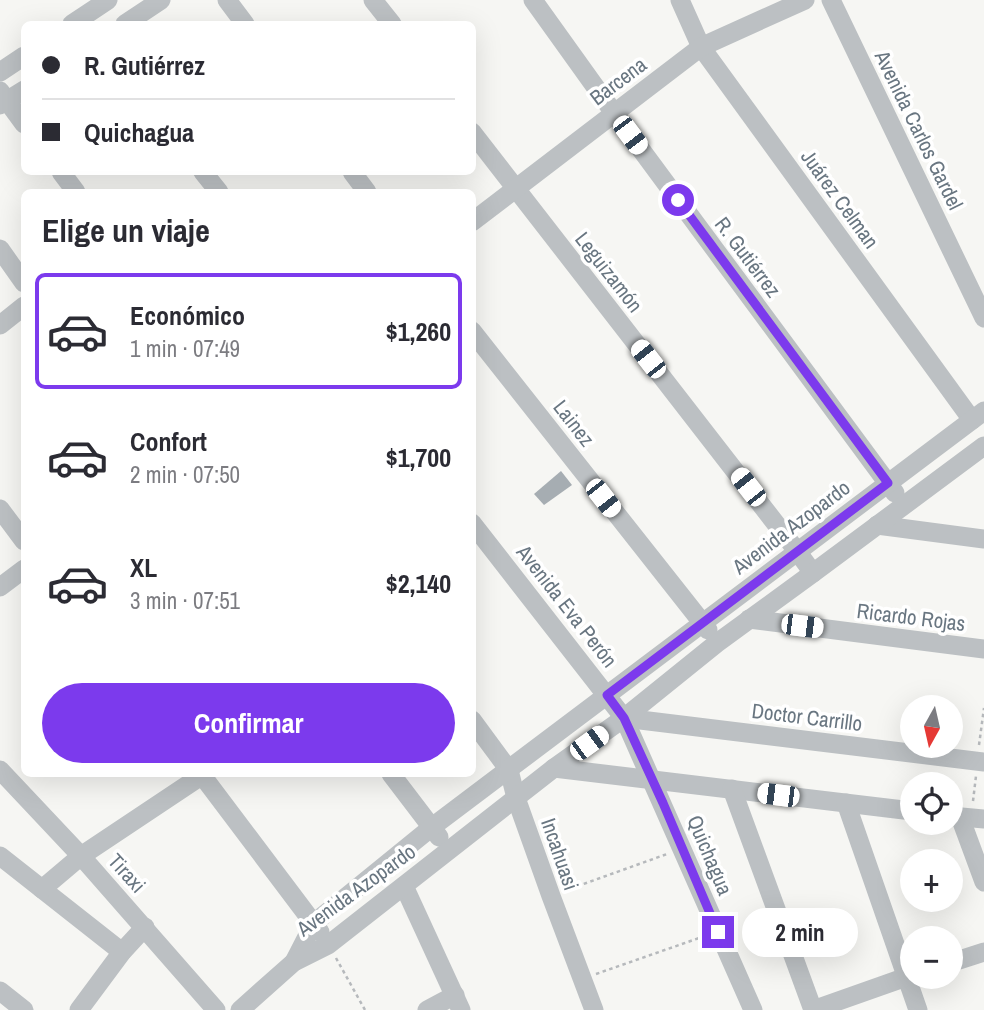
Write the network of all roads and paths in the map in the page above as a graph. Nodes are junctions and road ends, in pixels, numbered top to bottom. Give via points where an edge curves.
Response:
1 (108, 0) edge
2 (161, 0) edge
3 (227, 0) edge
4 (373, 0) edge
5 (533, 0) edge
6 (680, 0) edge
7 (805, 0) edge
8 (831, 0) edge
9 (90, 12) edge
10 (130, 21) edge
11 (242, 21) edge
12 (390, 21) edge
13 (701, 47) junction
14 (21, 58) edge
15 (0, 72) edge
16 (21, 91) edge
17 (2, 99) edge
18 (614, 113) junction
19 (21, 121) edge
20 (476, 137) edge
21 (205, 175) edge
22 (217, 189) edge
23 (516, 189) junction
24 (476, 219) edge
25 (0, 249) edge
26 (21, 279) edge
27 (21, 308) edge
28 (984, 318) edge
29 (0, 325) edge
30 (476, 336) edge
31 (978, 415) edge
32 (984, 446) edge
33 (888, 483) junction
34 (904, 506) junction
35 (0, 509) edge
36 (877, 525) junction
37 (476, 528) edge
38 (21, 537) edge
39 (984, 539) edge
40 (797, 551) junction
41 (21, 571) edge
42 (813, 573) junction
43 (0, 587) edge
44 (749, 619) junction
45 (702, 622) junction
46 (717, 643) junction
47 (984, 649) edge
48 (607, 695) junction
49 (624, 718) junction
50 (476, 725) edge
51 (553, 736) junction
52 (984, 762) edge
53 (554, 768) junction
54 (0, 770) edge
55 (509, 770) junction
56 (198, 777) edge
57 (204, 777) edge
58 (393, 777) edge
59 (653, 780) junction
60 (732, 789) junction
61 (516, 798) junction
62 (846, 803) junction
63 (900, 810) edge
64 (963, 817) edge
65 (984, 820) edge
66 (432, 827) junction
67 (963, 834) edge
68 (683, 848) junction
69 (449, 850) junction
70 (0, 856) edge
71 (81, 856) junction
72 (984, 882) edge
73 (404, 886) junction
74 (42, 889) junction
75 (551, 896) junction
76 (314, 923) junction
77 (145, 927) junction
78 (718, 932) junction
79 (328, 945) junction
80 (900, 951) edge
81 (984, 952) edge
82 (122, 953) junction
83 (963, 959) edge
84 (295, 962) junction
85 (582, 979) junction
86 (900, 979) edge
87 (912, 989) edge
88 (0, 991) edge
89 (458, 1002) edge
90 (24, 1010) edge
91 (79, 1010) edge
92 (216, 1010) edge
93 (241, 1010) edge
94 (365, 1010) edge
95 (427, 1010) edge
96 (594, 1010) edge
97 (753, 1010) edge
98 (813, 1010) edge
99 (918, 1010) edge

1 - 9 street
2 - 10 street
3 - 11 street
4 - 12 street
5 - 18 street, R. Gutiérrez
6 - 13 street, Juárez Celman
7 - 13 street, Barcena
8 - 28 street, Avenida Carlos Gardel
13 - 18 street, Barcena
13 - 31 street, Juárez Celman
14 - 15 street
16 - 17 street
17 - 19 street
18 - 23 street, Barcena
18 - 33 street, R. Gutiérrez
20 - 23 street, Leguizamón
21 - 22 street
23 - 24 street, Barcena
23 - 40 street, Leguizamón
25 - 26 street
27 - 29 street
30 - 45 street, Lainez
31 - 33 street, Avenida Azopardo
32 - 34 street, Avenida Azopardo
33 - 34 street, R. Gutiérrez
33 - 40 street, Avenida Azopardo
34 - 36 street, Avenida Azopardo
35 - 38 street
36 - 39 street
36 - 42 street, Avenida Azopardo
37 - 48 street, Avenida Eva Perón
40 - 42 street, Leguizamón
40 - 45 street, Avenida Azopardo
41 - 43 street
42 - 44 street, Avenida Azopardo
44 - 46 street, Avenida Azopardo
44 - 47 street, Ricardo Rojas
45 - 46 street, Lainez
45 - 48 street, Avenida Azopardo
46 - 49 street, Avenida Azopardo
48 - 49 street, Avenida Eva Perón
48 - 51 street, Avenida Azopardo
49 - 52 street, Doctor Carrillo
49 - 53 street, Avenida Azopardo
49 - 59 street, Quichagua
50 - 55 street, Incahuasi
51 - 53 street
51 - 55 street, Avenida Azopardo
53 - 59 street
53 - 61 street, Avenida Azopardo
54 - 71 street, Tiraxi
55 - 61 street, Incahuasi
55 - 66 street, Avenida Azopardo
56 - 71 street
57 - 76 street
58 - 66 street
59 - 60 street
59 - 68 street, Quichagua
60 - 62 street
60 - 98 street
61 - 69 street, Avenida Azopardo
61 - 75 street, Incahuasi
62 - 63 street
62 - 80 street
64 - 65 street
66 - 69 street
66 - 76 street, Avenida Azopardo
67 - 72 street
68 - 75 path
68 - 78 street, Quichagua
69 - 73 street, Avenida Azopardo
70 - 74 street
71 - 74 street
71 - 77 street, Tiraxi
73 - 79 street, Avenida Azopardo
73 - 89 street
74 - 82 street
75 - 85 street, Incahuasi
76 - 79 street
76 - 84 street, Avenida Azopardo
77 - 82 street
77 - 92 street, Tiraxi
78 - 85 path
78 - 97 street, Quichagua
79 - 84 street, Avenida Azopardo
79 - 94 path
81 - 83 street
82 - 91 street
84 - 93 street
85 - 96 street, Incahuasi
86 - 98 street
87 - 99 street
88 - 90 street
89 - 95 street

